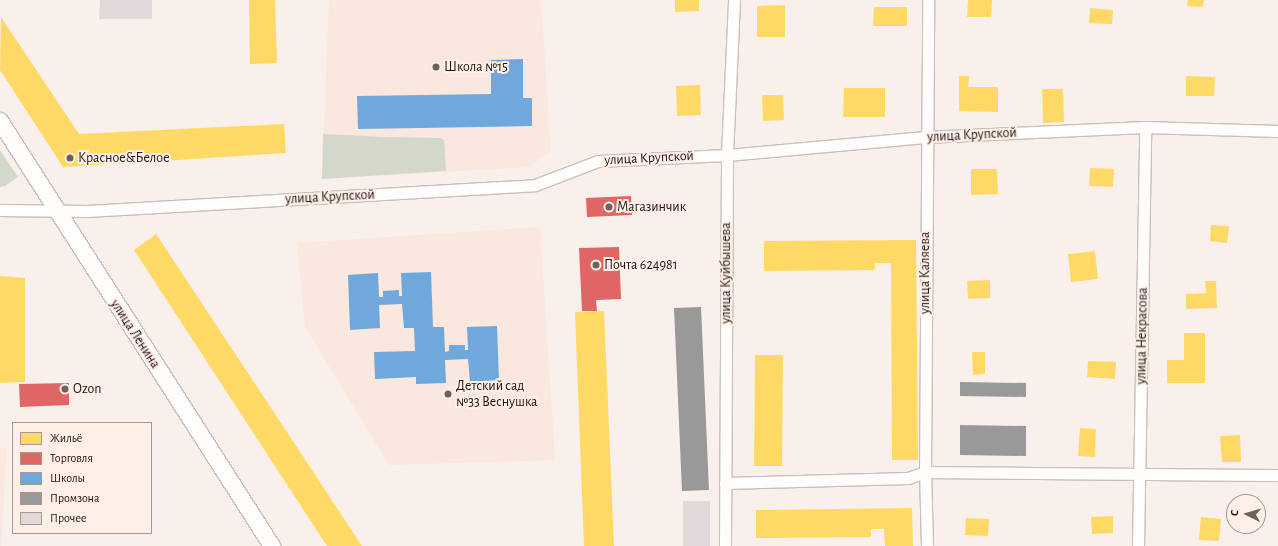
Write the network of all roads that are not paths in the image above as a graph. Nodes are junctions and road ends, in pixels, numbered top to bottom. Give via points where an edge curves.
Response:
1 (734, 0) edge
2 (928, 0) edge
3 (0, 121) edge
4 (1145, 127) junction
5 (1278, 131) edge
6 (926, 137) junction
7 (727, 155) junction
8 (0, 210) edge
9 (55, 210) junction
10 (925, 472) junction
11 (1139, 475) junction
12 (1278, 475) edge
13 (725, 483) junction
14 (272, 546) edge
15 (725, 546) edge
16 (927, 546) edge
17 (1138, 546) edge

1 - 7 street, улица Куйбышева
2 - 6 street, улица Каляева
3 - 9 street, улица Ленина
4 - 5 street, улица Крупской
4 - 6 street, улица Крупской
4 - 11 street, улица Некрасова
6 - 7 street, улица Крупской
6 - 10 street, улица Каляева
7 - 9 street, улица Крупской via 598,161 535,185 87,211
7 - 13 street, улица Куйбышева
8 - 9 street, улица Крупской
9 - 14 street, улица Ленина
10 - 11 street
10 - 13 street via 908,478
10 - 16 street, улица Каляева
11 - 12 street
11 - 17 street, улица Некрасова
13 - 15 street, улица Куйбышева

